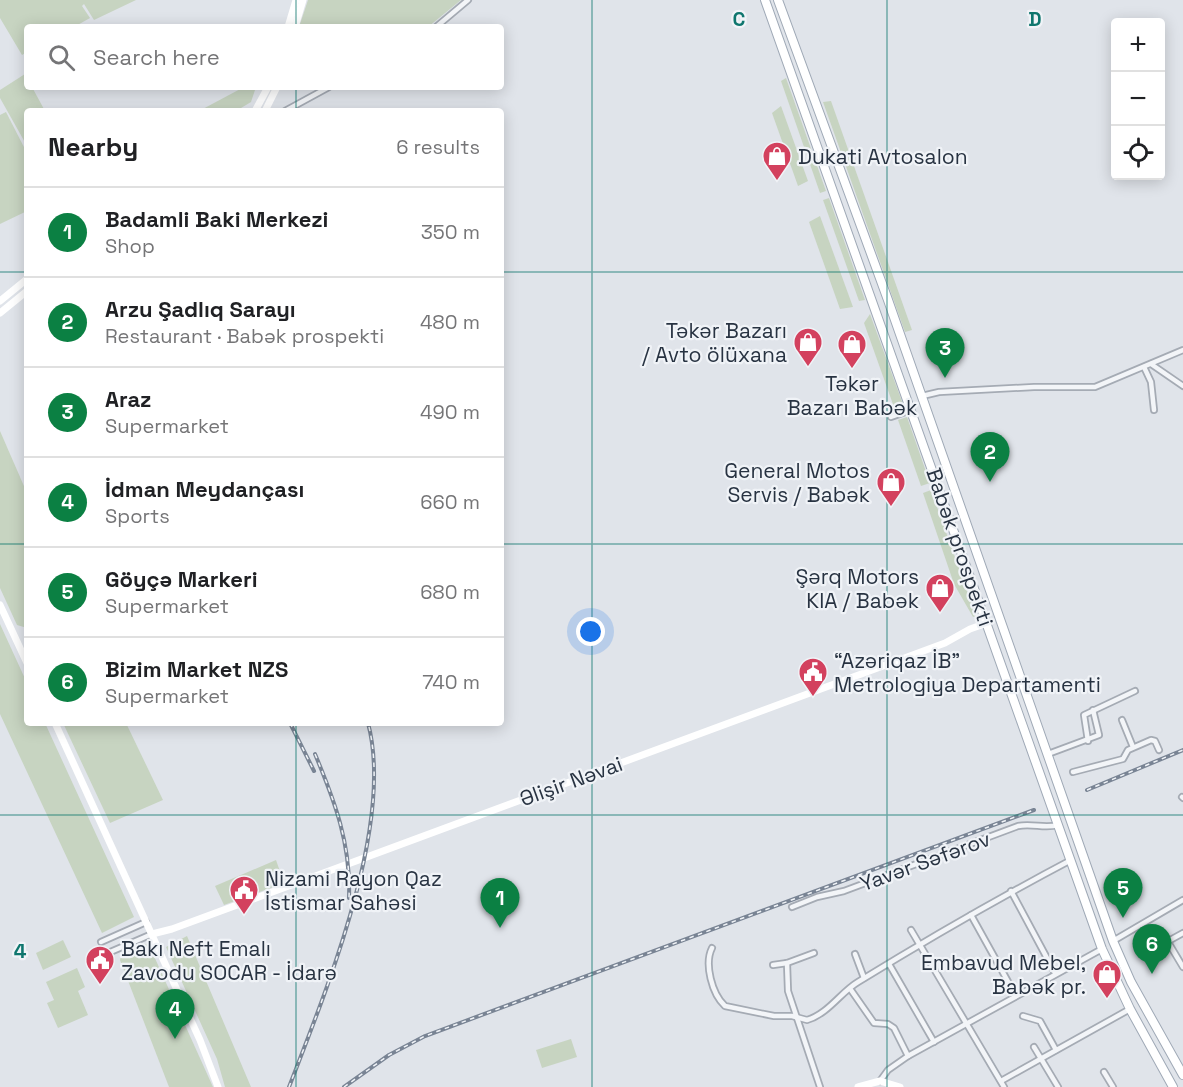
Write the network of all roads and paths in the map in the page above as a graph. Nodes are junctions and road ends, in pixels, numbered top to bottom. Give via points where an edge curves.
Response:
1 (296, 0) edge
2 (303, 0) edge
3 (468, 0) edge
4 (765, 0) edge
5 (778, 0) edge
6 (289, 24) edge
7 (296, 24) edge
8 (440, 24) edge
9 (783, 51) junction
10 (266, 90) edge
11 (276, 90) edge
12 (324, 90) edge
13 (815, 99) junction
14 (257, 108) edge
15 (269, 108) edge
16 (290, 108) edge
17 (840, 209) junction
18 (870, 249) junction
19 (24, 281) edge
20 (24, 293) edge
21 (0, 301) edge
22 (0, 313) edge
23 (1183, 350) edge
24 (1151, 364) junction
25 (1144, 367) junction
26 (1183, 386) edge
27 (922, 396) junction
28 (912, 409) junction
29 (1154, 410) dead end
30 (891, 417) dead end
31 (0, 605) edge
32 (987, 623) junction
33 (24, 657) edge
34 (1135, 691) dead end
35 (1093, 710) junction
36 (1122, 720) dead end
37 (56, 726) edge
38 (1088, 741) junction
39 (1133, 747) junction
40 (1159, 750) dead end
41 (1048, 754) junction
42 (1073, 772) dead end
43 (1058, 825) junction
44 (1071, 860) junction
45 (1011, 891) junction
46 (1183, 901) edge
47 (792, 907) dead end
48 (971, 915) junction
49 (146, 922) junction
50 (911, 930) dead end
51 (1183, 933) edge
52 (152, 934) junction
53 (1113, 941) junction
54 (101, 942) dead end
55 (1168, 942) junction
56 (921, 946) junction
57 (712, 948) dead end
58 (1102, 949) junction
59 (1154, 949) dead end
60 (108, 953) dead end
61 (814, 953) dead end
62 (1183, 953) edge
63 (855, 954) dead end
64 (1177, 957) junction
65 (787, 963) junction
66 (889, 964) junction
67 (773, 965) dead end
68 (1183, 967) edge
69 (1055, 973) junction
70 (864, 978) junction
71 (850, 990) junction
72 (1016, 996) junction
73 (1130, 1009) junction
74 (1023, 1016) dead end
75 (798, 1017) junction
76 (967, 1023) junction
77 (934, 1042) junction
78 (1034, 1047) dead end
79 (1056, 1050) junction
80 (908, 1056) junction
81 (1041, 1059) junction
82 (1104, 1072) dead end
83 (1183, 1076) edge
84 (880, 1081) junction
85 (1001, 1082) junction
86 (1172, 1084) edge
87 (218, 1087) edge
88 (820, 1087) edge
89 (858, 1087) edge
90 (900, 1087) edge
91 (1004, 1087) edge
92 (1058, 1087) edge
93 (1113, 1087) edge
94 (1163, 1087) edge

1 - 6 street
2 - 7 street
3 - 8 street
4 - 9 main road, Babək prospekti
5 - 13 main road, Babək prospekti
9 - 13 main road via 819,143 826,147
9 - 17 main road, Babək prospekti
10 - 14 street
11 - 15 street
12 - 16 street
13 - 18 main road, Babək prospekti
17 - 18 main road via 829,171 833,166
17 - 28 main road, Babək prospekti
18 - 27 main road, Babək prospekti
19 - 21 street
20 - 22 street
23 - 24 street
24 - 25 street
24 - 26 street
25 - 27 street via 1095,387 1034,387
25 - 29 street via 1151,382
27 - 41 main road, Babək prospekti
28 - 30 street
28 - 32 main road, Babək prospekti
31 - 33 street
32 - 43 main road, Babək prospekti
32 - 52 street, Əlişir Nəvai via 952,640
34 - 35 street
35 - 38 street via 1082,719
35 - 38 street via 1100,732
36 - 39 street
37 - 49 street
38 - 41 street
39 - 40 street via 1151,740
39 - 42 street via 1123,759
41 - 53 main road, Babək prospekti
43 - 44 main road, Babək prospekti
43 - 47 street, Yavər Səfərov via 1018,826
44 - 45 street
44 - 58 main road, Babək prospekti
45 - 48 street
45 - 69 street
46 - 53 street
48 - 56 street
48 - 72 street
49 - 52 street
49 - 54 street
50 - 56 street
51 - 55 street
52 - 60 street
52 - 87 street
53 - 83 main road, Babək prospekti
55 - 59 street
55 - 64 street
56 - 66 street
56 - 76 street
57 - 75 street via 708,962 717,995 725,1006
58 - 69 street
58 - 73 main road, Babək prospekti
61 - 65 street
62 - 64 street
63 - 70 street
64 - 68 street
65 - 67 street
65 - 75 street via 787,986
66 - 70 street
66 - 77 street
69 - 72 street
70 - 71 street
71 - 75 street via 812,1018
71 - 80 street via 874,1023 894,1028
72 - 76 street
73 - 79 street
73 - 86 main road, Babək prospekti
74 - 79 street via 1040,1022
75 - 88 street
76 - 77 street
76 - 85 street
77 - 80 street
78 - 81 street
79 - 81 street
80 - 84 street
81 - 85 street
81 - 92 street
82 - 93 street
84 - 89 street
84 - 90 street
85 - 91 street
86 - 94 street

